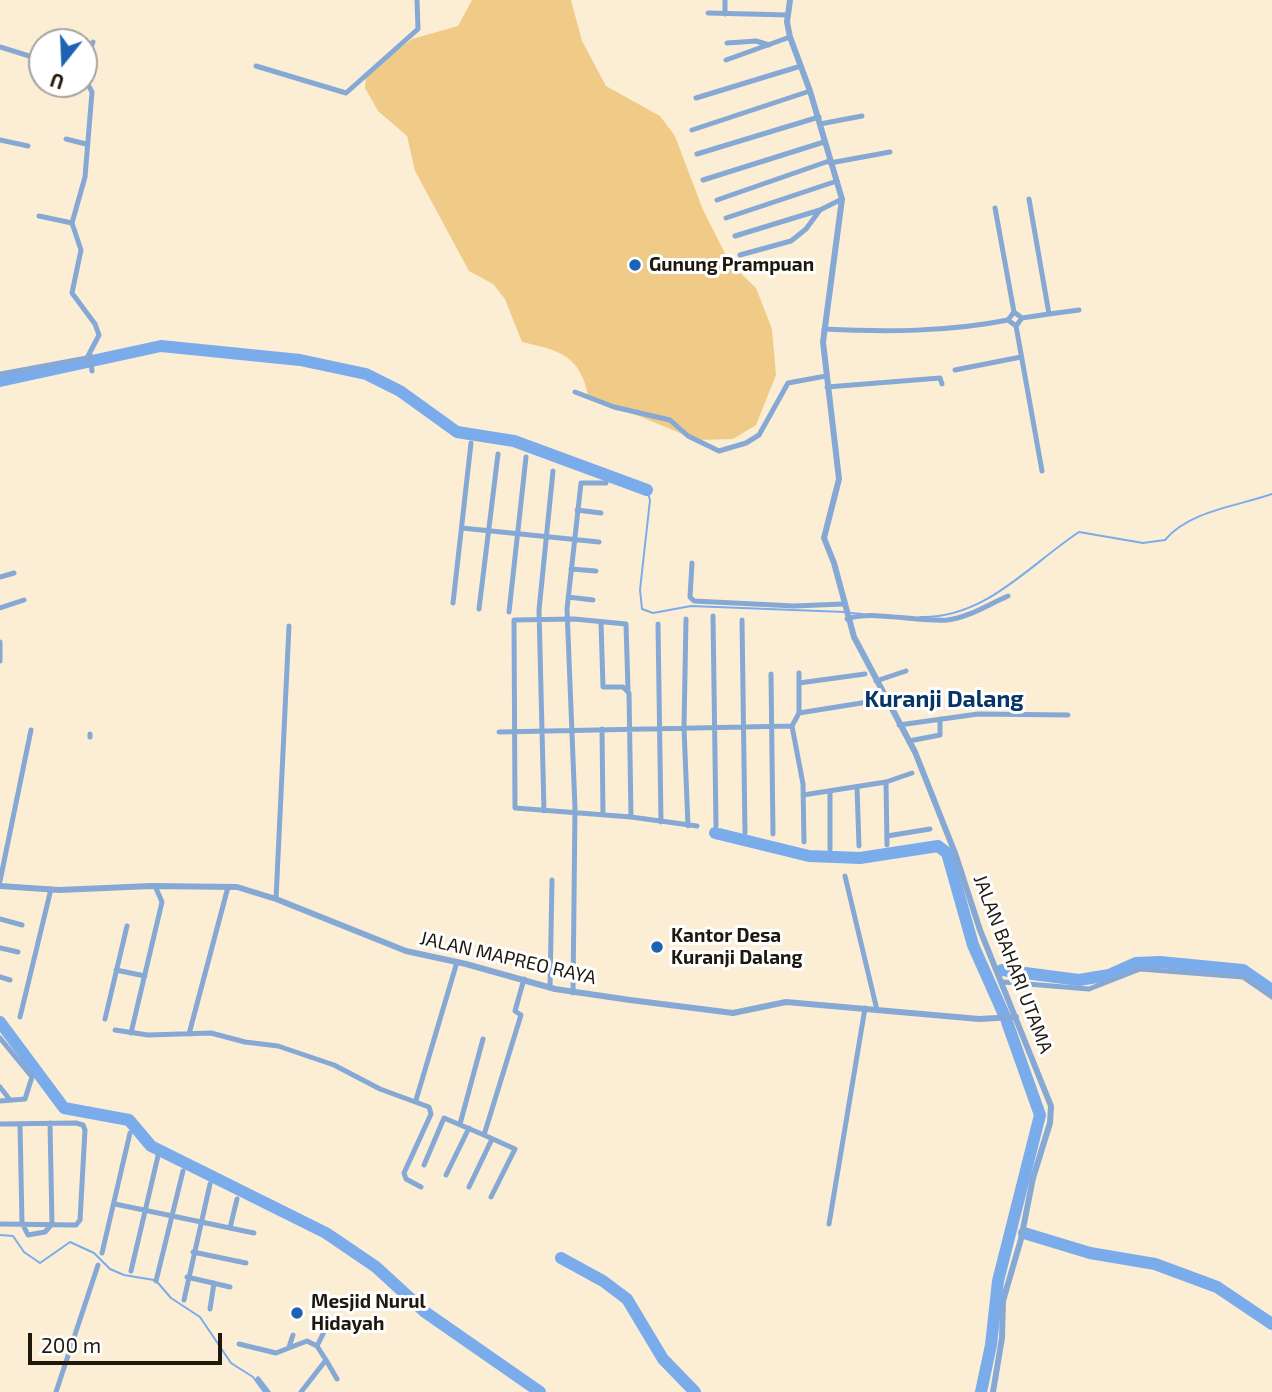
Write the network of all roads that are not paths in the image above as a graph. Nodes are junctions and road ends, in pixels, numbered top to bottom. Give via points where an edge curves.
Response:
1 (417, 0) edge
2 (725, 0) edge
3 (790, 0) edge
4 (708, 13) dead end
5 (724, 14) junction
6 (788, 15) junction
7 (790, 37) junction
8 (727, 43) dead end
9 (769, 45) junction
10 (0, 47) edge
11 (28, 56) edge
12 (726, 60) dead end
13 (256, 65) dead end
14 (801, 66) junction
15 (810, 91) junction
16 (91, 98) edge
17 (696, 98) dead end
18 (862, 117) dead end
19 (819, 120) junction
20 (692, 130) dead end
21 (66, 139) dead end
22 (0, 140) edge
23 (824, 142) junction
24 (86, 144) junction
25 (28, 146) dead end
26 (890, 152) dead end
27 (697, 155) dead end
28 (829, 162) junction
29 (703, 180) dead end
30 (837, 181) junction
31 (842, 199) junction
32 (1029, 199) dead end
33 (717, 200) dead end
34 (995, 208) dead end
35 (820, 210) junction
36 (39, 216) dead end
37 (726, 218) dead end
38 (72, 223) junction
39 (735, 236) dead end
40 (740, 255) dead end
41 (1079, 310) dead end
42 (1014, 312) junction
43 (1049, 314) junction
44 (1022, 318) junction
45 (1008, 320) junction
46 (1016, 326) junction
47 (824, 328) junction
48 (90, 357) junction
49 (1021, 357) junction
50 (955, 370) dead end
51 (92, 371) dead end
52 (0, 374) edge
53 (826, 376) junction
54 (942, 384) dead end
55 (827, 387) junction
56 (575, 392) dead end
57 (471, 443) dead end
58 (498, 454) dead end
59 (526, 457) dead end
60 (553, 471) dead end
61 (1042, 471) dead end
62 (606, 483) dead end
63 (577, 510) junction
64 (601, 513) dead end
65 (462, 528) junction
66 (489, 531) junction
67 (518, 534) junction
68 (546, 538) junction
69 (574, 540) junction
70 (599, 542) dead end
71 (692, 563) dead end
72 (571, 569) junction
73 (596, 571) dead end
74 (14, 573) dead end
75 (0, 577) edge
76 (1008, 596) dead end
77 (568, 597) junction
78 (24, 600) dead end
79 (593, 600) dead end
80 (453, 603) dead end
81 (0, 608) edge
82 (480, 609) dead end
83 (509, 612) dead end
84 (845, 612) junction
85 (713, 616) dead end
86 (540, 619) junction
87 (570, 619) junction
88 (685, 619) dead end
89 (742, 620) dead end
90 (601, 623) junction
91 (658, 624) dead end
92 (289, 626) dead end
93 (0, 642) edge
94 (0, 661) edge
95 (906, 671) dead end
96 (799, 673) dead end
97 (771, 674) dead end
98 (865, 674) dead end
99 (876, 681) junction
100 (799, 683) junction
101 (628, 690) junction
102 (874, 701) dead end
103 (799, 713) junction
104 (1068, 715) dead end
105 (940, 719) junction
106 (899, 725) junction
107 (773, 726) junction
108 (792, 726) junction
109 (743, 727) junction
110 (684, 728) junction
111 (716, 728) junction
112 (658, 729) junction
113 (31, 730) dead end
114 (602, 730) junction
115 (630, 730) junction
116 (572, 731) junction
117 (499, 732) dead end
118 (515, 732) junction
119 (544, 732) junction
120 (909, 741) junction
121 (912, 773) dead end
122 (886, 782) junction
123 (857, 787) junction
124 (830, 792) junction
125 (803, 795) junction
126 (544, 811) junction
127 (575, 813) junction
128 (603, 815) junction
129 (631, 817) junction
130 (661, 822) junction
131 (688, 826) junction
132 (697, 826) dead end
133 (716, 826) dead end
134 (930, 829) dead end
135 (745, 832) dead end
136 (773, 834) dead end
137 (887, 836) junction
138 (804, 842) dead end
139 (887, 845) dead end
140 (859, 846) dead end
141 (830, 849) dead end
142 (845, 876) dead end
143 (552, 880) dead end
144 (0, 884) edge
145 (155, 886) junction
146 (229, 887) junction
147 (51, 889) junction
148 (276, 898) junction
149 (0, 919) edge
150 (22, 925) dead end
151 (127, 926) dead end
152 (0, 948) edge
153 (18, 952) dead end
154 (457, 962) junction
155 (116, 970) junction
156 (145, 976) junction
157 (0, 977) edge
158 (524, 979) junction
159 (10, 980) dead end
160 (1003, 982) junction
161 (550, 988) junction
162 (573, 993) junction
163 (1272, 997) edge
164 (865, 1008) junction
165 (877, 1010) junction
166 (20, 1017) dead end
167 (1016, 1017) junction
168 (105, 1019) dead end
169 (116, 1030) dead end
170 (131, 1032) junction
171 (189, 1034) junction
172 (0, 1038) edge
173 (482, 1039) dead end
174 (0, 1087) edge
175 (10, 1100) junction
176 (416, 1100) junction
177 (0, 1101) edge
178 (50, 1123) junction
179 (0, 1124) edge
180 (20, 1124) junction
181 (460, 1124) junction
182 (469, 1128) junction
183 (130, 1133) dead end
184 (484, 1135) junction
185 (492, 1139) junction
186 (158, 1156) dead end
187 (424, 1165) dead end
188 (183, 1171) dead end
189 (446, 1175) dead end
190 (210, 1184) dead end
191 (422, 1187) dead end
192 (469, 1187) dead end
193 (491, 1197) dead end
194 (237, 1199) dead end
195 (115, 1204) junction
196 (145, 1210) junction
197 (173, 1216) junction
198 (201, 1222) junction
199 (22, 1223) junction
200 (829, 1223) dead end
201 (0, 1224) edge
202 (52, 1224) junction
203 (230, 1228) junction
204 (254, 1233) dead end
205 (193, 1252) junction
206 (102, 1253) dead end
207 (246, 1263) dead end
208 (98, 1265) dead end
209 (131, 1271) dead end
210 (187, 1277) junction
211 (156, 1281) dead end
212 (214, 1283) junction
213 (230, 1287) dead end
214 (184, 1300) dead end
215 (210, 1309) dead end
216 (328, 1324) dead end
217 (293, 1335) dead end
218 (239, 1344) dead end
219 (317, 1346) junction
220 (289, 1348) junction
221 (325, 1361) junction
222 (258, 1379) dead end
223 (337, 1380) dead end
224 (56, 1392) edge
225 (268, 1392) edge
226 (301, 1392) edge
227 (993, 1392) edge

1 - 13 street via 418,29 346,93
2 - 5 street
3 - 6 street
4 - 5 street
5 - 6 street
6 - 7 street
7 - 9 street
7 - 14 street
8 - 9 street
9 - 12 street
10 - 11 street
14 - 15 street
14 - 17 street
15 - 19 street
15 - 20 street
16 - 24 street
18 - 19 street
19 - 23 street
19 - 27 street
21 - 24 street
22 - 25 street
23 - 28 street
23 - 29 street
24 - 38 street via 85,177
26 - 28 street
28 - 30 street
28 - 33 street
30 - 31 street
30 - 37 street
31 - 35 street
31 - 47 street, JALAN BAHARI UTAMA
32 - 43 street
34 - 42 street
35 - 39 street
35 - 40 street via 791,241
36 - 38 street
38 - 48 street via 81,250 72,296 99,332
41 - 43 street
42 - 44 street
42 - 45 street
43 - 44 street
44 - 46 street
45 - 46 street
45 - 47 street via 879,332
46 - 49 street
47 - 53 street, JALAN BAHARI UTAMA
48 - 51 street
48 - 52 street
49 - 50 street
49 - 61 street
53 - 55 street, JALAN BAHARI UTAMA
53 - 56 street via 788,383 759,435 719,451 688,436 670,420
54 - 55 street via 940,378
55 - 84 street, JALAN BAHARI UTAMA via 839,479 823,534
57 - 65 street
58 - 66 street
59 - 67 street
60 - 68 street
62 - 63 street via 581,483
63 - 64 street
63 - 69 street
65 - 66 street
65 - 80 street
66 - 67 street
66 - 82 street
67 - 68 street
67 - 83 street
68 - 69 street
68 - 86 street
69 - 70 street
69 - 72 street
71 - 84 street via 690,597 694,601
72 - 73 street
72 - 77 street
74 - 75 street
76 - 84 street via 954,619 912,620
77 - 79 street
77 - 87 street
78 - 81 street
84 - 99 street, JALAN BAHARI UTAMA
85 - 111 street
86 - 87 street
86 - 118 street via 513,621
86 - 119 street
87 - 90 street
87 - 116 street
88 - 110 street
89 - 109 street
90 - 101 street via 603,687
90 - 101 street via 626,624
91 - 112 street
92 - 148 street
93 - 94 street
95 - 99 street
96 - 100 street
97 - 107 street
98 - 100 street
99 - 106 street, JALAN BAHARI UTAMA
100 - 103 street
101 - 115 street
102 - 103 street
103 - 108 street
104 - 105 street via 978,714
105 - 106 street
105 - 120 street via 940,735
106 - 120 street, JALAN BAHARI UTAMA
107 - 108 street
107 - 109 street
107 - 136 street
108 - 125 street
109 - 111 street
109 - 135 street
110 - 111 street
110 - 112 street
110 - 131 street
111 - 133 street
112 - 115 street
112 - 130 street
113 - 144 street
114 - 115 street
114 - 116 street
114 - 128 street
115 - 129 street
116 - 119 street
116 - 127 street
117 - 118 street
118 - 119 street
118 - 126 street via 515,808
119 - 126 street
120 - 160 street, JALAN BAHARI UTAMA
121 - 122 street
122 - 123 street
122 - 137 street
123 - 124 street
123 - 140 street
124 - 125 street
124 - 141 street
125 - 138 street
126 - 127 street
127 - 128 street
127 - 162 street
128 - 129 street
129 - 130 street
130 - 131 street
131 - 132 street
134 - 137 street
137 - 139 street
142 - 165 street
143 - 161 street
144 - 147 street, JALAN MAPREO RAYA
145 - 146 street, JALAN MAPREO RAYA
145 - 147 street, JALAN MAPREO RAYA
145 - 156 street via 162,902
146 - 148 street, JALAN MAPREO RAYA
146 - 171 street
147 - 166 street
148 - 154 street, JALAN MAPREO RAYA via 395,947
149 - 150 street
151 - 155 street
152 - 153 street
154 - 158 street, JALAN MAPREO RAYA
154 - 176 street
155 - 156 street
155 - 168 street
156 - 170 street
157 - 159 street
158 - 161 street, JALAN MAPREO RAYA
158 - 184 street via 516,1011 521,1015
160 - 163 street via 1089,989 1140,969 1244,976
160 - 167 street, JALAN BAHARI UTAMA
161 - 162 street, JALAN MAPREO RAYA
162 - 164 street, JALAN MAPREO RAYA via 733,1013 786,1002
164 - 165 street, JALAN MAPREO RAYA
164 - 200 street
165 - 167 street, JALAN MAPREO RAYA via 979,1020
167 - 227 street, JALAN BAHARI UTAMA via 1046,1086 1051,1110 1004,1293
169 - 170 street
170 - 171 street
171 - 176 street via 211,1033 292,1050 345,1069 386,1092
172 - 175 street via 32,1077 25,1098
173 - 181 street
174 - 175 street
175 - 177 street
176 - 191 street via 429,1107 431,1114 404,1173 406,1179
178 - 180 street
178 - 202 street
178 - 202 street via 76,1123 85,1130 80,1220 76,1225
179 - 180 street
180 - 199 street
181 - 182 street
181 - 187 street via 444,1118
182 - 184 street
182 - 189 street
183 - 195 street
184 - 185 street
185 - 192 street
185 - 193 street via 514,1149
186 - 196 street
188 - 197 street
190 - 198 street
194 - 203 street
195 - 196 street
195 - 206 street
196 - 197 street
196 - 209 street
197 - 198 street
197 - 211 street
198 - 203 street
198 - 205 street
199 - 201 street
199 - 202 street
199 - 202 street via 28,1235 45,1232
203 - 204 street
205 - 207 street
205 - 210 street
208 - 224 street
210 - 212 street
210 - 214 street
212 - 213 street
212 - 215 street
216 - 219 street
217 - 220 street
218 - 220 street via 267,1352
219 - 220 street via 307,1341
219 - 221 street
221 - 223 street
221 - 226 street
222 - 225 street

